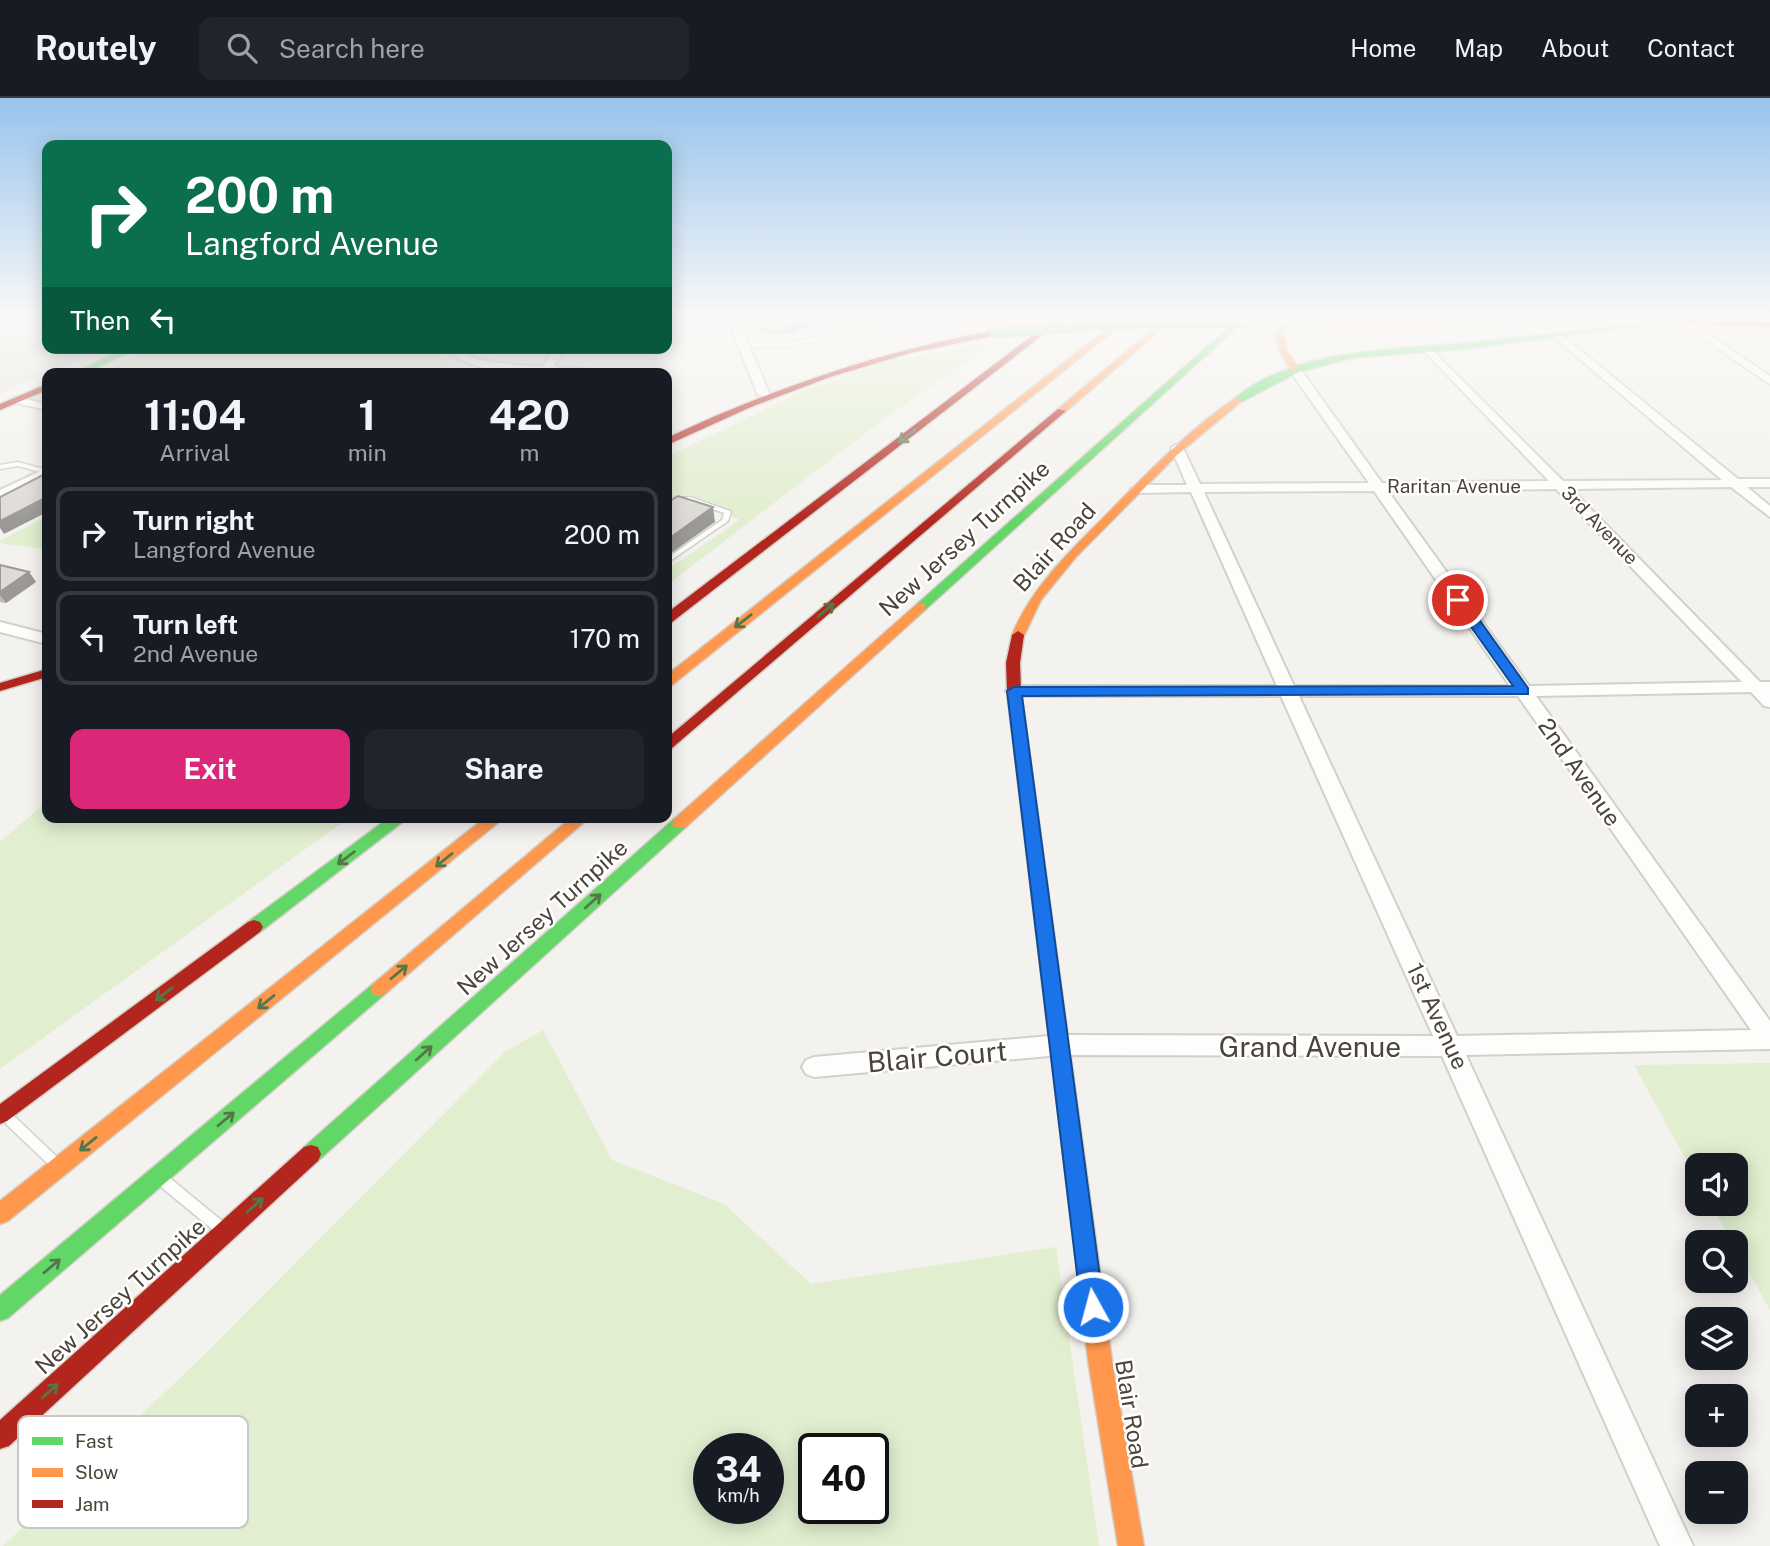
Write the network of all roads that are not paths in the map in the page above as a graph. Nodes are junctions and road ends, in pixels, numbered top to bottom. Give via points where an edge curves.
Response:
1 (761, 388) edge
2 (785, 388) edge
3 (970, 388) edge
4 (1018, 388) edge
5 (1038, 388) edge
6 (1088, 388) edge
7 (1165, 388) edge
8 (1260, 388) edge
9 (1307, 388) edge
10 (1466, 388) edge
11 (1620, 388) edge
12 (42, 389) edge
13 (764, 395) junction
14 (16, 400) junction
15 (42, 406) edge
16 (1091, 406) dead end
17 (0, 407) edge
18 (672, 440) edge
19 (1177, 447) junction
20 (0, 467) edge
21 (42, 471) edge
22 (42, 474) edge
23 (1734, 483) junction
24 (1770, 483) edge
25 (1561, 485) junction
26 (1377, 486) junction
27 (1194, 488) junction
28 (1138, 489) junction
29 (0, 495) edge
30 (957, 499) junction
31 (672, 500) edge
32 (1770, 513) edge
33 (672, 557) edge
34 (778, 594) junction
35 (672, 615) edge
36 (0, 626) edge
37 (42, 638) edge
38 (42, 674) edge
39 (672, 678) edge
40 (0, 687) edge
41 (1763, 687) edge
42 (1288, 689) junction
43 (1014, 691) junction
44 (1523, 691) junction
45 (1770, 702) edge
46 (672, 742) edge
47 (393, 823) edge
48 (489, 823) edge
49 (575, 823) edge
50 (1770, 1039) edge
51 (1060, 1045) junction
52 (1451, 1046) junction
53 (814, 1067) dead end
54 (1, 1114) edge
55 (59, 1167) junction
56 (158, 1176) junction
57 (0, 1214) edge
58 (224, 1232) junction
59 (0, 1310) edge
60 (23, 1416) edge
61 (18, 1421) edge
62 (0, 1437) edge
63 (1131, 1546) edge
64 (1677, 1546) edge

1 - 13 street
2 - 13 main road, bridge
3 -> 35 main road
4 - 34 main road
5 - 34 main road
6 - 30 main road, New Jersey Turnpike
58 -> 7 main road, New Jersey Turnpike
8 - 19 main road, Blair Road
9 - 26 street, 2nd Avenue
10 - 25 street, 3rd Avenue
11 - 23 street
12 - 14 main road
13 - 18 main road
14 - 15 street
14 - 17 main road
16 - 30 main road
19 - 27 street, 1st Avenue
19 - 28 main road, Blair Road
20 - 21 lane via 18,464
22 - 29 street
23 - 24 street, Raritan Avenue
23 - 25 street, Raritan Avenue
23 - 32 street
25 - 26 street, Raritan Avenue
25 - 41 street, 3rd Avenue
26 - 27 street, Raritan Avenue
26 - 44 street, 2nd Avenue
27 - 28 street, Raritan Avenue
27 - 42 street, 1st Avenue
28 - 43 main road, Blair Road via 1032,601 1013,653
46 -> 30 main road, New Jersey Turnpike
31 - 33 lane via 690,499 728,512 725,520
34 -> 39 main road
36 - 37 street
38 - 40 main road
41 - 44 street
41 - 45 street, 3rd Avenue
42 - 43 street
42 - 44 street
42 - 52 street, 1st Avenue
43 - 51 main road, Blair Road
44 - 50 street, 2nd Avenue
47 -> 54 main road
48 -> 55 main road
56 -> 49 main road, New Jersey Turnpike
50 - 52 street, Grand Avenue
51 - 52 street, Grand Avenue
51 - 53 street, Blair Court
51 - 63 main road, Blair Road via 1100,1360
52 - 64 street, 1st Avenue
54 - 55 lane
55 - 57 main road
56 - 58 lane
59 -> 56 main road, New Jersey Turnpike
60 -> 58 main road, New Jersey Turnpike
62 -> 61 main road, New Jersey Turnpike

